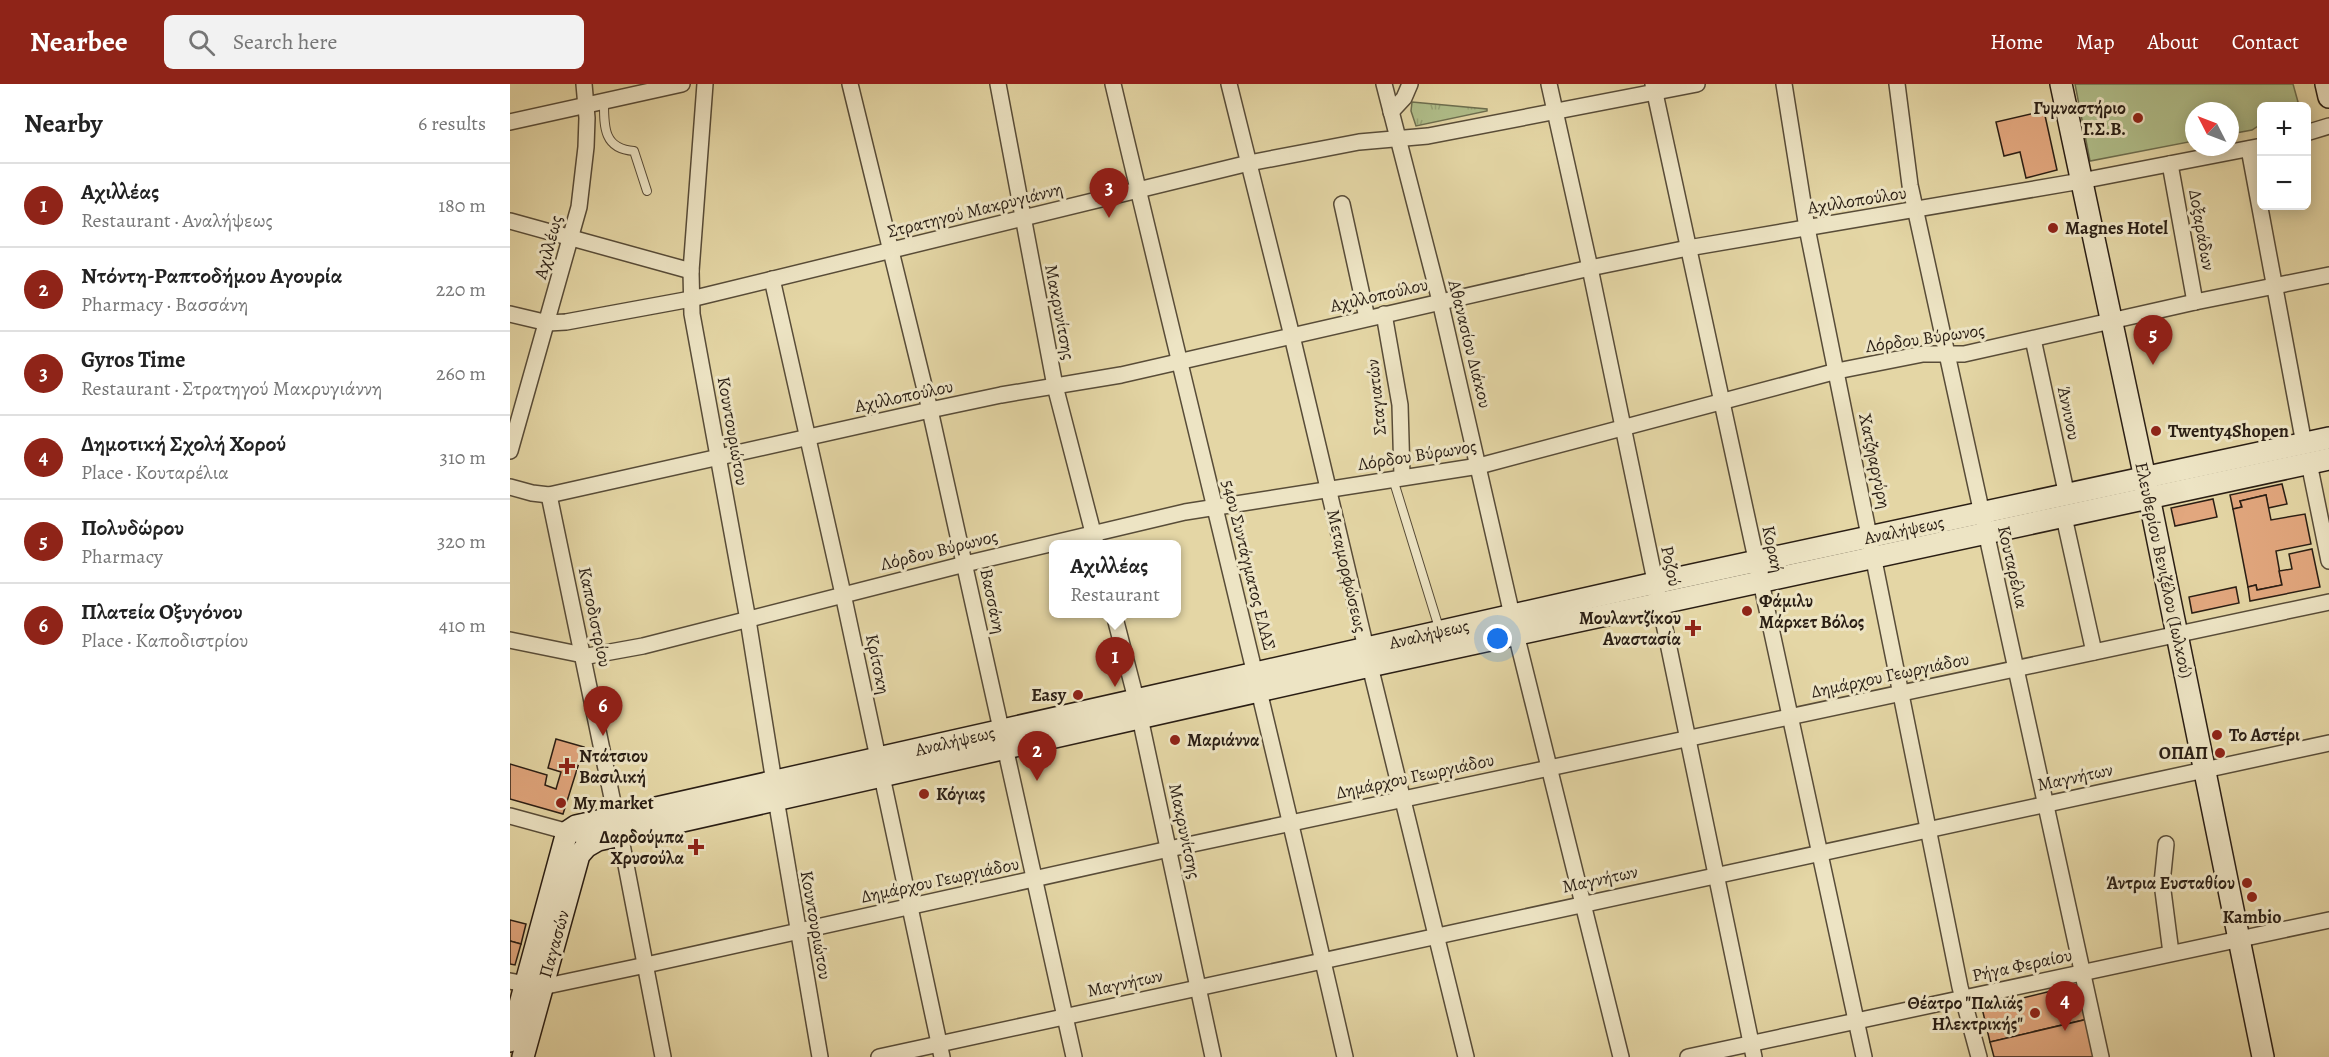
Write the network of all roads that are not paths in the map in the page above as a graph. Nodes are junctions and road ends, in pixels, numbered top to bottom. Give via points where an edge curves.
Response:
1 (584, 84) edge
2 (682, 84) edge
3 (705, 84) edge
4 (850, 84) edge
5 (998, 84) edge
6 (1113, 84) edge
7 (1229, 84) edge
8 (1384, 84) edge
9 (1410, 84) edge
10 (1549, 84) edge
11 (1697, 84) edge
12 (1784, 84) edge
13 (1897, 84) edge
14 (2061, 84) edge
15 (2326, 84) edge
16 (1654, 88) edge
17 (2329, 97) edge
18 (604, 100) junction
19 (586, 105) junction
20 (1555, 110) junction
21 (1391, 112) junction
22 (510, 122) edge
23 (2329, 126) edge
24 (2311, 132) edge
25 (1398, 139) junction
26 (2255, 148) edge
27 (1249, 163) junction
28 (2170, 164) junction
29 (2081, 181) junction
30 (1138, 190) junction
31 (647, 191) dead end
32 (1342, 204) dead end
33 (1916, 210) junction
34 (1022, 219) junction
35 (510, 221) edge
36 (1807, 228) junction
37 (571, 237) junction
38 (1688, 248) junction
39 (890, 251) junction
40 (1590, 268) junction
41 (691, 272) junction
42 (2329, 275) edge
43 (772, 279) junction
44 (2274, 285) junction
45 (691, 299) junction
46 (1440, 301) junction
47 (2195, 302) junction
48 (510, 314) edge
49 (1384, 314) junction
50 (1367, 318) junction
51 (2112, 322) junction
52 (548, 323) junction
53 (1292, 336) junction
54 (2033, 339) junction
55 (1948, 355) junction
56 (1178, 360) junction
57 (1837, 371) junction
58 (1055, 386) junction
59 (1721, 401) junction
60 (930, 410) junction
61 (1623, 427) junction
62 (808, 438) junction
63 (2329, 438) edge
64 (510, 451) edge
65 (2314, 455) edge
66 (717, 458) junction
67 (1479, 466) junction
68 (1397, 477) junction
69 (510, 487) edge
70 (1328, 488) junction
71 (2147, 488) junction
72 (549, 495) junction
73 (1214, 506) junction
74 (2066, 506) junction
75 (1981, 513) junction
76 (1985, 534) junction
77 (1094, 539) edge
78 (1873, 547) junction
79 (1049, 548) edge
80 (2329, 561) edge
81 (964, 564) junction
82 (1758, 572) junction
83 (1657, 593) junction
84 (843, 594) junction
85 (2329, 602) edge
86 (1115, 618) edge
87 (748, 620) junction
88 (1514, 625) junction
89 (1440, 632) junction
90 (2177, 634) junction
91 (510, 640) edge
92 (2094, 652) junction
93 (583, 655) junction
94 (1368, 657) junction
95 (2016, 668) junction
96 (1258, 681) junction
97 (1902, 692) junction
98 (1138, 708) junction
99 (1789, 717) junction
100 (1689, 738) junction
101 (1003, 739) junction
102 (2329, 743) edge
103 (879, 767) junction
104 (1549, 768) junction
105 (2205, 770) junction
106 (775, 790) junction
107 (1401, 799) junction
108 (2046, 803) junction
109 (510, 816) edge
110 (1292, 823) junction
111 (618, 825) junction
112 (1929, 828) junction
113 (567, 832) junction
114 (598, 840) junction
115 (2166, 844) dead end
116 (1169, 849) junction
117 (1820, 852) junction
118 (1717, 874) junction
119 (1034, 880) junction
120 (1584, 903) junction
121 (911, 906) junction
122 (2329, 920) edge
123 (797, 931) junction
124 (1436, 935) junction
125 (2240, 939) junction
126 (2171, 953) junction
127 (1323, 960) junction
128 (646, 965) junction
129 (2083, 972) junction
130 (526, 984) edge
131 (1198, 987) junction
132 (1963, 998) junction
133 (1064, 1017) junction
134 (1856, 1020) junction
135 (940, 1050) edge
136 (1753, 1050) edge
137 (521, 1052) edge
138 (663, 1057) edge
139 (820, 1057) edge
140 (879, 1057) edge
141 (1074, 1057) edge
142 (1213, 1057) edge
143 (1345, 1057) edge
144 (1466, 1057) edge
145 (1621, 1057) edge
146 (1688, 1057) edge
147 (1864, 1057) edge
148 (1979, 1057) edge
149 (2101, 1057) edge
150 (2263, 1057) edge

1 - 19 street, Αχιλλέως
2 - 18 street
3 - 41 street, Κουντουριώτου
4 - 39 street, Βασσάνη
5 - 34 street, Μακρυνίτσης
6 - 30 street, 54ου Συντάγματος ΕΛΑΣ
7 - 27 street, Μεταμορφώσεως
8 - 21 street, Αθανασίου Διάκου
9 - 21 street
10 - 20 street, Ροζού
11 - 16 street, Στρατηγού Μακρυγιάννη
12 - 36 street, Χατζηαργύρη
13 - 33 street, Κουταρέλια
14 - 29 main road, Ελευθερίου Βενιζέλου (Ιωλκού)
15 - 17 main road
16 - 20 street, Στρατηγού Μακρυγιάννη
16 - 38 street, Κοραή
18 - 19 street
18 - 31 lane via 608,137 614,146 634,151
19 - 22 street
19 - 37 street, Αχιλλέως via 582,192
20 - 25 street, Στρατηγού Μακρυγιάννη
20 - 40 street, Ροζού
21 - 25 street, Αθανασίου Διάκου
23 - 24 street
25 - 27 street, Στρατηγού Μακρυγιάννη via 1359,142
25 - 46 street, Αθανασίου Διάκου
26 - 28 street, Αχιλλοπούλου
26 - 44 street
27 - 30 street, Στρατηγού Μακρυγιάννη
27 - 53 street, Μεταμορφώσεως
28 - 29 street, Αχιλλοπούλου
28 - 47 street, Δοξαράδων
29 - 33 street, Αχιλλοπούλου
29 - 51 main road, Ελευθερίου Βενιζέλου (Ιωλκού)
30 - 34 street, Στρατηγού Μακρυγιάννη
30 - 56 street, 54ου Συντάγματος ΕΛΑΣ
32 - 50 street
33 - 36 street, Αχιλλοπούλου
33 - 55 street, Κουταρέλια
34 - 39 street, Στρατηγού Μακρυγιάννη
34 - 58 street, Μακρυνίτσης
35 - 37 street
36 - 38 street, Αχιλλοπούλου
36 - 57 street, Χατζηαργύρη
37 - 41 street
37 - 52 street, Αχιλλέως
38 - 40 street, Αχιλλοπούλου
38 - 59 street, Κοραή
39 - 43 street, Στρατηγού Μακρυγιάννη
39 - 60 street, Βασσάνη
40 - 46 street, Αχιλλοπούλου
40 - 61 street, Ροζού
41 - 45 street, Κουντουριώτου
42 - 44 street, Λόρδου Βύρωνος
43 - 45 street, Στρατηγού Μακρυγιάννη
43 - 62 street, Κρίτσκη
44 - 47 street, Λόρδου Βύρωνος
44 - 65 street
45 - 52 street, Στρατηγού Μακρυγιάννη
45 - 66 street, Κουντουριώτου
46 - 49 street, Αχιλλοπούλου
46 - 67 street, Αθανασίου Διάκου
47 - 51 street, Λόρδου Βύρωνος
48 - 52 street, Στρατηγού Μακρυγιάννη
49 - 50 street, Αχιλλοπούλου
49 - 68 street, Σταγιατών via 1400,405
50 - 53 street, Αχιλλοπούλου
51 - 54 street, Λόρδου Βύρωνος
51 - 71 main road, Ελευθερίου Βενιζέλου (Ιωλκού)
52 - 64 street, Αχιλλέως
53 - 56 street, Αχιλλοπούλου
53 - 70 street, Μεταμορφώσεως
54 - 55 street, Λόρδου Βύρωνος
54 - 74 street, Άννινου
55 - 57 street, Λόρδου Βύρωνος via 1923,354
55 - 75 street, Κουταρέλια
56 - 58 street, Αχιλλοπούλου
56 - 73 street, 54ου Συντάγματος ΕΛΑΣ
57 - 59 street, Λόρδου Βύρωνος
57 - 78 street, Χατζηαργύρη
58 - 60 street, Αχιλλοπούλου
58 - 77 street, Μακρυνίτσης
59 - 61 street, Λόρδου Βύρωνος
59 - 82 street, Κοραή
60 - 62 street, Αχιλλοπούλου
60 - 81 street, Βασσάνη
61 - 67 street, Λόρδου Βύρωνος
61 - 83 street, Ροζού
62 - 66 street, Αχιλλοπούλου
62 - 84 street, Κρίτσκη
63 - 65 main road, Αναλήψεως
65 - 71 main road, Αναλήψεως
65 - 80 street
66 - 72 street, Αχιλλοπούλου
66 - 87 street, Κουντουριώτου
67 - 68 street, Λόρδου Βύρωνος
67 - 88 street, Αθανασίου Διάκου
68 - 70 street, Λόρδου Βύρωνος
68 - 89 lane, Σταγιατών
69 - 72 street, Αχιλλοπούλου
70 - 73 street, Λόρδου Βύρωνος
70 - 94 street, Μεταμορφώσεως
71 - 74 main road, Αναλήψεως
71 - 90 main road, Ελευθερίου Βενιζέλου (Ιωλκού)
72 - 93 street, Καποδιστρίου
73 - 77 street, Λόρδου Βύρωνος
73 - 96 street, 54ου Συντάγματος ΕΛΑΣ
74 - 75 main road, Αναλήψεως
74 - 76 main road, Αναλήψεως
74 - 92 street, Άννινου
75 - 76 street, Κουταρέλια
75 - 78 main road, Αναλήψεως
76 - 78 main road, Αναλήψεως
76 - 95 street, Κουταρέλια
78 - 82 main road, Αναλήψεως
78 - 97 street, Χατζηαργύρη
79 - 81 street, Λόρδου Βύρωνος
81 - 84 street, Λόρδου Βύρωνος
81 - 101 street, Βασσάνη
82 - 83 main road, Αναλήψεως
82 - 99 street, Κοραή
83 - 88 main road, Αναλήψεως
83 - 100 street, Ροζού
84 - 87 street, Λόρδου Βύρωνος
84 - 103 street, Κρίτσκη
85 - 90 street, Δημάρχου Γεωργιάδου
86 - 98 street, Μακρυνίτσης
87 - 93 street, Λόρδου Βύρωνος via 643,646
87 - 106 street, Κουντουριώτου
88 - 89 main road, Αναλήψεως
88 - 94 main road, Αναλήψεως
88 - 104 street, Αθανασίου Διάκου
89 - 94 main road, Αναλήψεως
90 - 92 street, Δημάρχου Γεωργιάδου
90 - 105 main road, Ελευθερίου Βενιζέλου (Ιωλκού)
91 - 93 street, Λόρδου Βύρωνος
92 - 95 street, Δημάρχου Γεωργιάδου
93 - 111 street, Καποδιστρίου
94 - 96 main road, Αναλήψεως
94 - 107 street, Μεταμορφώσεως
95 - 97 street, Δημάρχου Γεωργιάδου
95 - 108 street, Κουταρέλια
96 - 98 main road, Αναλήψεως
96 - 110 street, 54ου Συντάγματος ΕΛΑΣ
97 - 99 street, Δημάρχου Γεωργιάδου
97 - 112 street, Χατζηαργύρη
98 - 101 main road, Αναλήψεως
98 - 116 street, Μακρυνίτσης
99 - 100 street, Δημάρχου Γεωργιάδου
99 - 117 street, Κοραή
100 - 104 street, Δημάρχου Γεωργιάδου
100 - 118 street, Ροζού
101 - 103 main road, Αναλήψεως
101 - 119 street, Βασσάνη
102 - 105 street, Μαγνήτων
103 - 106 main road, Αναλήψεως
103 - 121 street, Κρίτσκη
104 - 107 street, Δημάρχου Γεωργιάδου
104 - 120 street, Αθανασίου Διάκου
105 - 108 street, Μαγνήτων
105 - 125 main road, Ελευθερίου Βενιζέλου (Ιωλκού)
106 - 111 main road, Αναλήψεως
106 - 123 street, Κουντουριώτου
107 - 110 street, Δημάρχου Γεωργιάδου
107 - 124 street, Μεταμορφώσεως
108 - 112 street, Μαγνήτων
108 - 129 street, Κουταρέλια
109 - 113 street, Αναλήψεως
110 - 116 street, Δημάρχου Γεωργιάδου
110 - 127 street, 54ου Συντάγματος ΕΛΑΣ
111 - 113 main road, Αναλήψεως via 580,825
111 - 114 main road, Αναλήψεως
111 - 128 street, Καποδιστρίου
112 - 117 street, Μαγνήτων
112 - 132 street, Χατζηαργύρη
113 - 114 street, Αναλήψεως
113 - 130 main road, Παγασών
114 - 130 main road, Παγασών via 579,855
115 - 126 street via 2162,883
116 - 119 street, Δημάρχου Γεωργιάδου
116 - 131 street, Μακρυνίτσης
117 - 118 street, Μαγνήτων
117 - 134 street, Κοραή
118 - 120 street, Μαγνήτων
118 - 136 street, Ροζού
119 - 121 street, Δημάρχου Γεωργιάδου
119 - 133 street, Βασσάνη
120 - 124 street, Μαγνήτων
120 - 145 street, Αθανασίου Διάκου
121 - 123 street, Δημάρχου Γεωργιάδου
121 - 135 street, Κρίτσκη
122 - 125 street, Ρήγα Φεραίου
123 - 128 street, Δημάρχου Γεωργιάδου
123 - 139 street, Κουντουριώτου
124 - 127 street, Μαγνήτων
124 - 144 street, Μεταμορφώσεως
125 - 126 street, Ρήγα Φεραίου
125 - 150 main road, Ελευθερίου Βενιζέλου (Ιωλκού)
126 - 129 street, Ρήγα Φεραίου
127 - 131 street, Μαγνήτων
127 - 143 street, 54ου Συντάγματος ΕΛΑΣ
128 - 130 street, Δημάρχου Γεωργιάδου
128 - 138 street, Καποδιστρίου
129 - 132 street, Ρήγα Φεραίου
129 - 149 street, Κουταρέλια
130 - 137 main road, Παγασών
131 - 133 street, Μαγνήτων
131 - 142 street, Μακρυνίτσης
132 - 134 street, Ρήγα Φεραίου
132 - 148 street, Χατζηαργύρη
133 - 135 street, Μαγνήτων
133 - 141 street, Βασσάνη
134 - 136 street, Ρήγα Φεραίου
134 - 147 street, Κοραή
135 - 140 street, Μαγνήτων
136 - 146 street, Ρήγα Φεραίου

